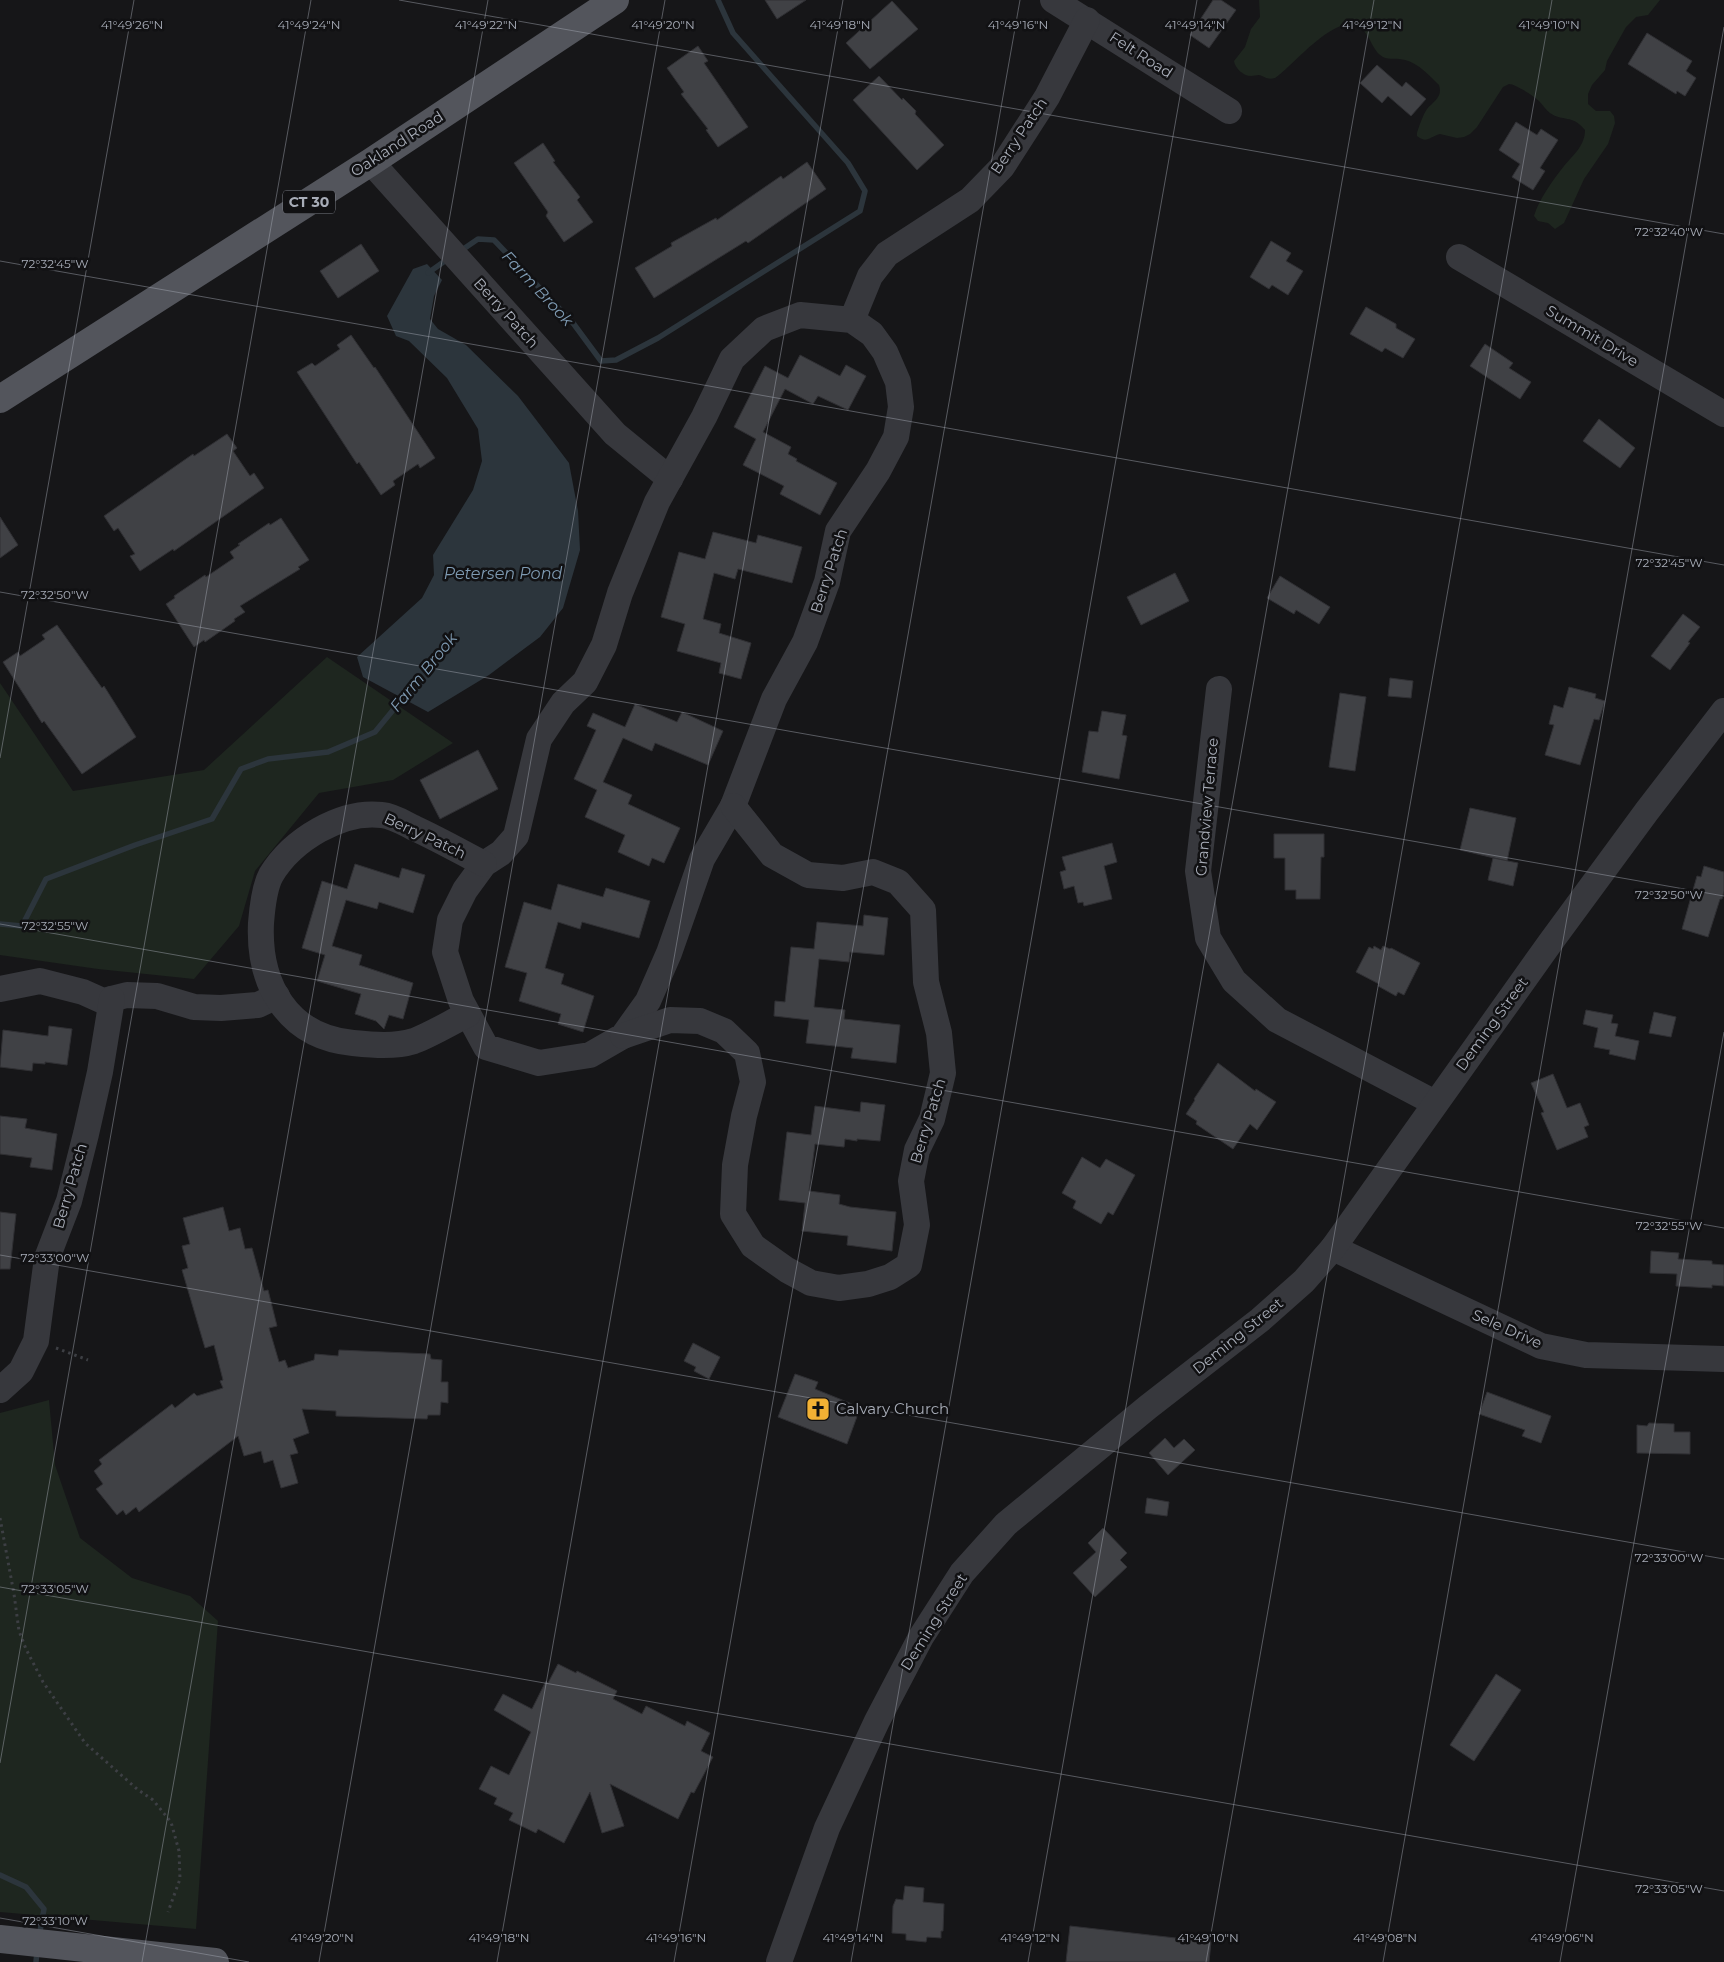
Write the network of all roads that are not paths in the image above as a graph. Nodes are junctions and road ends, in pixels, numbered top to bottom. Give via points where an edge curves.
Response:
1 (615, 0) edge
2 (1053, 0) edge
3 (1086, 20) junction
4 (1229, 111) dead end
5 (370, 162) junction
6 (1459, 257) dead end
7 (852, 320) junction
8 (0, 399) edge
9 (1724, 414) edge
10 (670, 479) junction
11 (1219, 689) dead end
12 (1724, 711) edge
13 (733, 806) junction
14 (484, 864) junction
15 (0, 989) edge
16 (277, 996) junction
17 (112, 999) junction
18 (468, 1014) junction
19 (623, 1036) junction
20 (1435, 1103) junction
21 (1333, 1248) junction
22 (1724, 1359) edge
23 (0, 1390) edge
24 (0, 1939) edge
25 (215, 1962) edge
26 (779, 1962) edge

1 - 5 main road, Oakland Road / CT 30
2 - 3 street, Felt Road
3 - 4 street, Felt Road
3 - 7 street, Berry Patch via 1047,97 1002,167 970,200 887,254 870,276
5 - 8 main road, Oakland Road / CT 30
5 - 10 street, Berry Patch via 615,434
6 - 9 street, Summit Drive
7 - 10 street, Berry Patch via 800,315 764,329 732,359
7 - 13 street, Berry Patch via 872,334 885,352 898,382 901,407 896,437 878,471 838,531 827,582 805,642 774,699
10 - 14 street, Berry Patch via 657,502 620,594 604,646 585,682 563,703 539,739 516,836 501,853
11 - 20 street, Grandview Terrace via 1198,872 1208,938 1234,981 1277,1020
12 - 20 street, Deming Street via 1647,811
13 - 19 street, Berry Patch via 702,859 669,953 648,1001
13 - 19 street, Berry Patch via 772,855 808,875 843,878 873,872 898,882 923,910 926,982 939,1033 943,1073 932,1119 917,1150 912,1174 918,1225 909,1265 890,1277 839,1288 811,1282 753,1246 733,1214 735,1165 753,1082 747,1053 724,1031 700,1021 670,1020
14 - 16 street, Berry Patch via 384,815 360,814 314,832 293,849 270,876 262,908 260,943 268,981
14 - 18 street, Berry Patch via 465,890 450,920 445,952
15 - 17 street via 40,982 83,992 103,1001
16 - 17 street via 258,1004 221,1008 194,1007 156,996 127,995
16 - 18 street, Berry Patch via 284,1009 308,1029 337,1042 379,1046 412,1041
17 - 23 street, Berry Patch via 86,1134 69,1201 47,1258 36,1341 21,1371
18 - 19 street, Berry Patch via 486,1047 539,1063 590,1055
20 - 21 street, Deming Street
21 - 22 street, Sele Drive via 1540,1346 1586,1355
21 - 26 street, Deming Street via 1304,1281 1260,1320 1006,1524 962,1573 921,1637 877,1721 827,1828
24 - 25 main road

